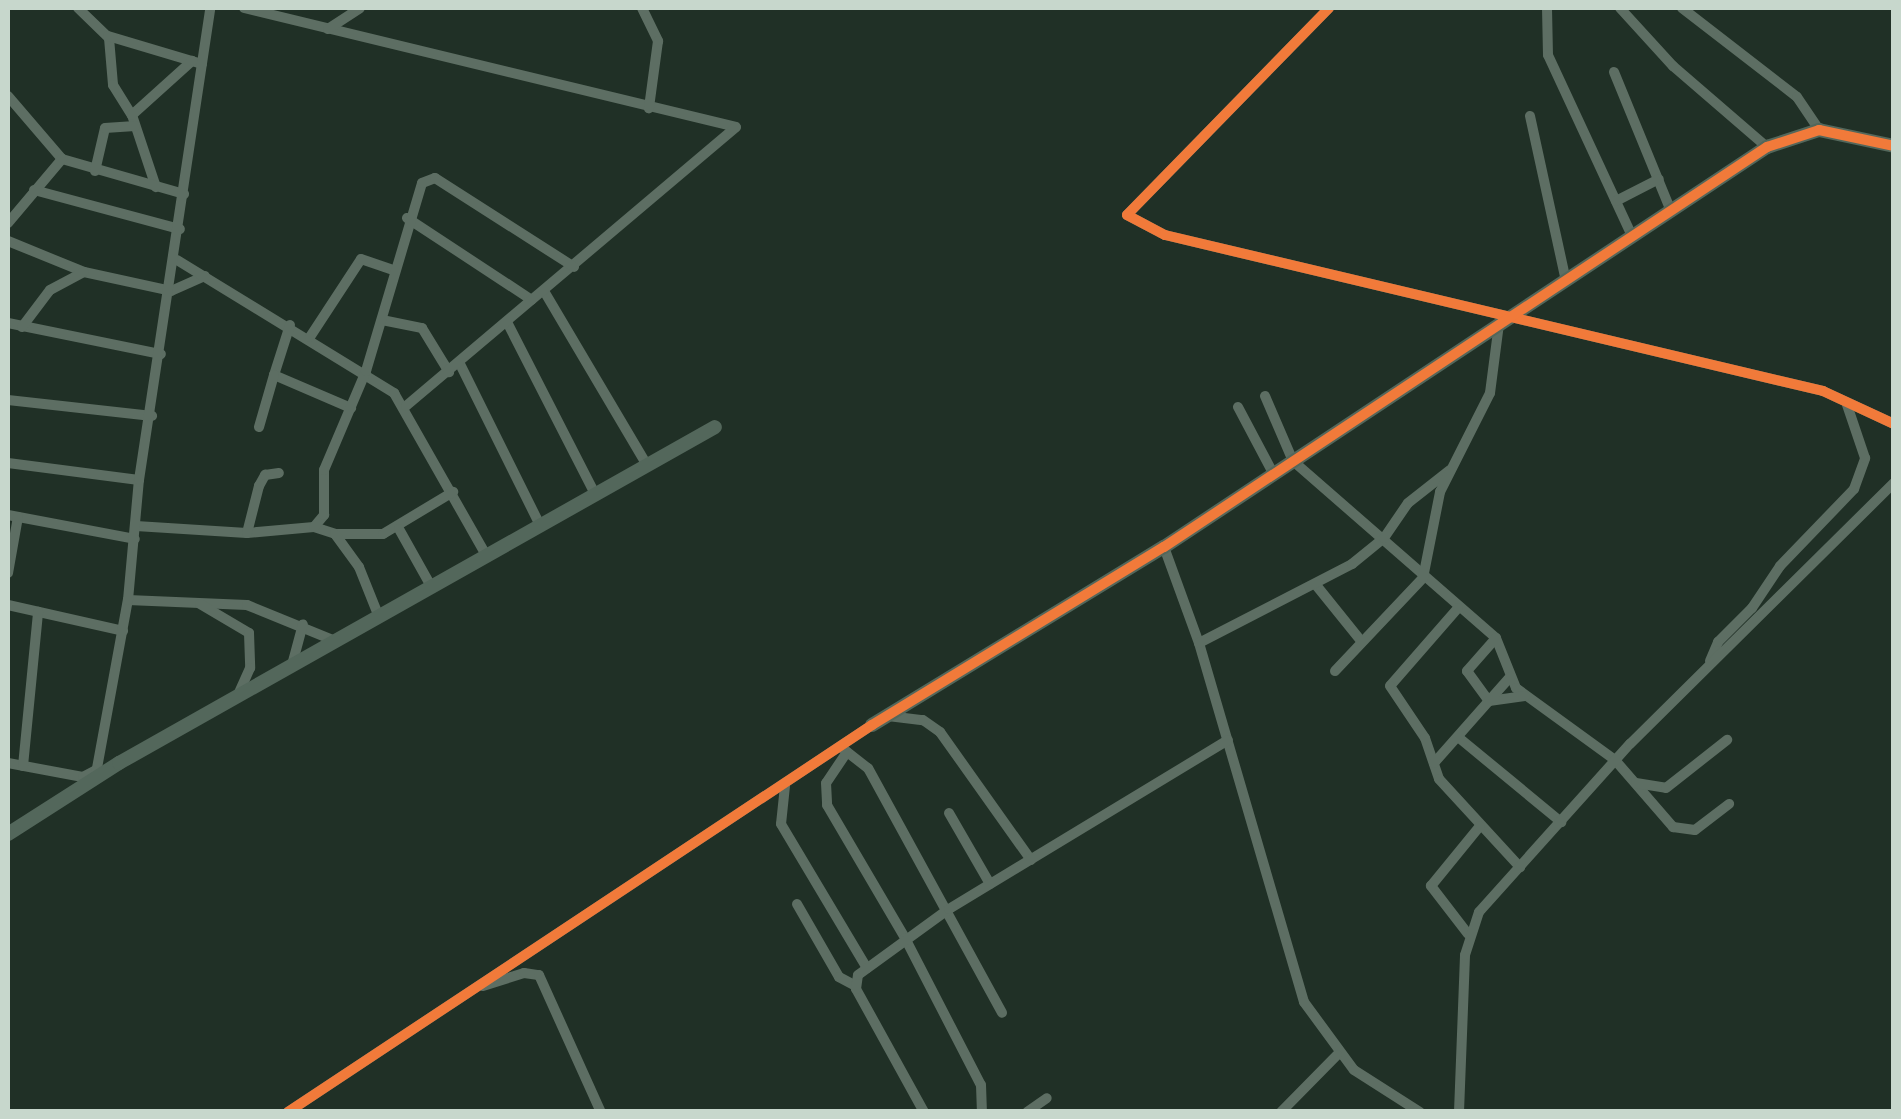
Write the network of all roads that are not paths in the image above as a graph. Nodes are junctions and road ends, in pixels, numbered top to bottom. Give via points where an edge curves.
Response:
1 (78, 8) edge
2 (210, 8) edge
3 (244, 8) edge
4 (360, 8) edge
5 (642, 8) edge
6 (1329, 8) edge
7 (1547, 8) edge
8 (1620, 8) edge
9 (1682, 8) edge
10 (326, 30) junction
11 (108, 36) junction
12 (197, 63) junction
13 (1614, 72) dead end
14 (8, 96) edge
15 (649, 108) junction
16 (21, 114) junction
17 (1530, 116) dead end
18 (133, 120) junction
19 (8, 124) edge
20 (1819, 130) junction
21 (1894, 146) edge
22 (1767, 148) junction
23 (62, 159) junction
24 (95, 170) junction
25 (1659, 180) junction
26 (156, 187) junction
27 (34, 190) junction
28 (184, 194) junction
29 (1616, 200) junction
30 (1672, 211) junction
31 (407, 218) junction
32 (8, 223) edge
33 (180, 229) junction
34 (1632, 236) junction
35 (8, 241) edge
36 (177, 260) junction
37 (574, 267) junction
38 (393, 270) junction
39 (84, 272) junction
40 (205, 276) junction
41 (1565, 277) junction
42 (171, 291) junction
43 (544, 291) junction
44 (532, 300) junction
45 (382, 320) junction
46 (1503, 320) junction
47 (507, 322) junction
48 (8, 324) edge
49 (290, 324) junction
50 (22, 328) junction
51 (310, 338) junction
52 (161, 354) junction
53 (454, 368) junction
54 (366, 372) junction
55 (274, 375) junction
56 (1265, 396) dead end
57 (9, 399) edge
58 (1846, 402) junction
59 (406, 406) junction
60 (1238, 407) dead end
61 (350, 408) junction
62 (152, 416) junction
63 (1894, 424) edge
64 (259, 427) dead end
65 (715, 427) dead end
66 (1293, 461) junction
67 (8, 464) edge
68 (647, 465) junction
69 (1450, 470) junction
70 (1272, 473) junction
71 (279, 474) dead end
72 (139, 480) junction
73 (1894, 483) edge
74 (453, 492) junction
75 (595, 494) junction
76 (13, 516) edge
77 (540, 525) junction
78 (314, 526) junction
79 (399, 528) junction
80 (136, 533) junction
81 (247, 533) junction
82 (335, 534) junction
83 (1384, 538) junction
84 (1164, 546) junction
85 (486, 555) junction
86 (8, 573) edge
87 (1423, 578) junction
88 (1316, 585) junction
89 (431, 586) junction
90 (128, 600) junction
91 (200, 604) junction
92 (8, 605) edge
93 (1458, 608) junction
94 (38, 612) junction
95 (379, 616) junction
96 (303, 624) junction
97 (123, 631) junction
98 (1496, 638) junction
99 (334, 641) junction
100 (1362, 642) junction
101 (1199, 644) junction
102 (292, 666) junction
103 (1708, 667) junction
104 (1335, 671) dead end
105 (1510, 677) junction
106 (238, 696) junction
107 (1525, 696) junction
108 (1490, 701) junction
109 (888, 716) junction
110 (872, 726) joint
111 (1458, 737) junction
112 (1228, 740) junction
113 (1727, 740) dead end
114 (844, 749) junction
115 (1615, 760) junction
116 (1434, 763) junction
117 (13, 766) edge
118 (96, 774) junction
119 (1634, 782) junction
120 (785, 784) junction
121 (1730, 804) dead end
122 (949, 812) dead end
123 (1561, 822) junction
124 (1480, 826) junction
125 (8, 834) edge
126 (1031, 860) junction
127 (1520, 867) junction
128 (990, 884) junction
129 (797, 904) dead end
130 (949, 909) junction
131 (1468, 934) junction
132 (906, 938) junction
133 (868, 968) junction
134 (854, 985) junction
135 (463, 993) junction
136 (1002, 1013) dead end
137 (1337, 1054) junction
138 (1047, 1098) dead end
139 (288, 1112) edge
140 (602, 1112) edge
141 (924, 1112) edge
142 (982, 1112) edge
143 (1028, 1112) edge
144 (1280, 1112) edge
145 (1420, 1112) edge
146 (1459, 1112) edge

1 - 11 street
2 - 12 street
3 - 10 street
4 - 10 street
5 - 15 street via 658,41
6 - 46 street via 1127,215 1165,235
7 - 29 street via 1548,55
8 - 22 street via 1695,87
9 - 20 street via 1796,97
10 - 15 street
11 - 12 street
11 - 18 street via 113,85
12 - 18 street
12 - 28 street
13 - 25 street
14 - 16 street
15 - 37 street via 736,127
16 - 19 street
16 - 23 street
17 - 41 street
18 - 24 street via 104,128
18 - 26 street
20 - 21 street
20 - 22 street
22 - 30 street
23 - 24 street
23 - 27 street
24 - 26 street
25 - 29 street
25 - 30 street
26 - 28 street
27 - 32 street
27 - 33 street
28 - 33 street
29 - 34 street
30 - 34 street
31 - 37 street via 419,188 435,178
31 - 38 street
31 - 44 street
33 - 36 street
34 - 41 street
35 - 39 street
36 - 40 street
36 - 42 street
37 - 43 street
38 - 45 street
38 - 51 street via 361,259
39 - 42 street
39 - 50 street via 50,290
40 - 42 street
40 - 49 street
41 - 46 street
42 - 52 street
43 - 44 street
43 - 68 street
44 - 47 street
45 - 53 street via 422,328
45 - 54 street
46 - 58 street via 1823,391
46 - 66 street
46 - 69 street via 1490,394
47 - 53 street
47 - 75 street
48 - 50 street
49 - 51 street
49 - 55 street
50 - 52 street
51 - 54 street
52 - 62 street
53 - 59 street
53 - 77 street
54 - 59 street
54 - 61 street
55 - 61 street
55 - 64 street
56 - 66 street
57 - 62 street
58 - 63 street
58 - 103 street via 1865,458 1854,489 1780,566 1718,642
59 - 74 street
60 - 70 street
61 - 78 street via 324,470 324,515
62 - 72 street
65 - 68 street
66 - 70 street
66 - 83 street
67 - 72 street
68 - 75 street
69 - 83 street via 1399,512
69 - 87 street via 1430,523
70 - 84 street
71 - 81 street via 266,475 259,486
72 - 80 street
73 - 103 street
74 - 79 street
74 - 85 street
75 - 77 street
76 - 80 street
76 - 86 street
77 - 85 street
78 - 81 street
78 - 82 street
79 - 82 street
79 - 89 street
80 - 81 street
80 - 90 street
82 - 95 street via 359,566
83 - 87 street
83 - 88 street
84 - 101 street
84 - 109 street
85 - 89 street
87 - 93 street
87 - 100 street
88 - 100 street
88 - 101 street
89 - 95 street
90 - 91 street
90 - 97 street
91 - 96 street via 246,605
91 - 106 street via 249,633 250,668
92 - 94 street
93 - 98 street
93 - 116 street via 1390,683
94 - 97 street
94 - 117 street
95 - 99 street
96 - 99 street
96 - 102 street
97 - 118 street
98 - 105 street
98 - 108 street via 1466,668
99 - 102 street
100 - 104 street
101 - 112 street
102 - 106 street
103 - 115 street
105 - 107 street
105 - 108 street
106 - 118 street
107 - 108 street
107 - 115 street
108 - 111 street
109 - 110 street
109 - 126 street via 923,720 940,732
110 - 114 street
111 - 116 street
111 - 123 street
112 - 126 street
112 - 137 street via 1294,978
113 - 119 street via 1666,788
114 - 120 street
114 - 130 street via 868,768
114 - 132 street via 823,794
115 - 119 street
115 - 123 street
116 - 124 street
117 - 118 street
118 - 125 street
119 - 121 street via 1681,832
120 - 133 street via 781,824
120 - 135 street
122 - 128 street
123 - 127 street
124 - 127 street
124 - 131 street via 1431,886
126 - 128 street
127 - 131 street
128 - 130 street
129 - 134 street via 839,977
130 - 132 street
130 - 136 street
131 - 146 street
132 - 133 street
132 - 142 street via 981,1085
133 - 134 street
134 - 141 street
135 - 139 street
135 - 140 street via 516,974 540,975
137 - 144 street
137 - 145 street
138 - 143 street

